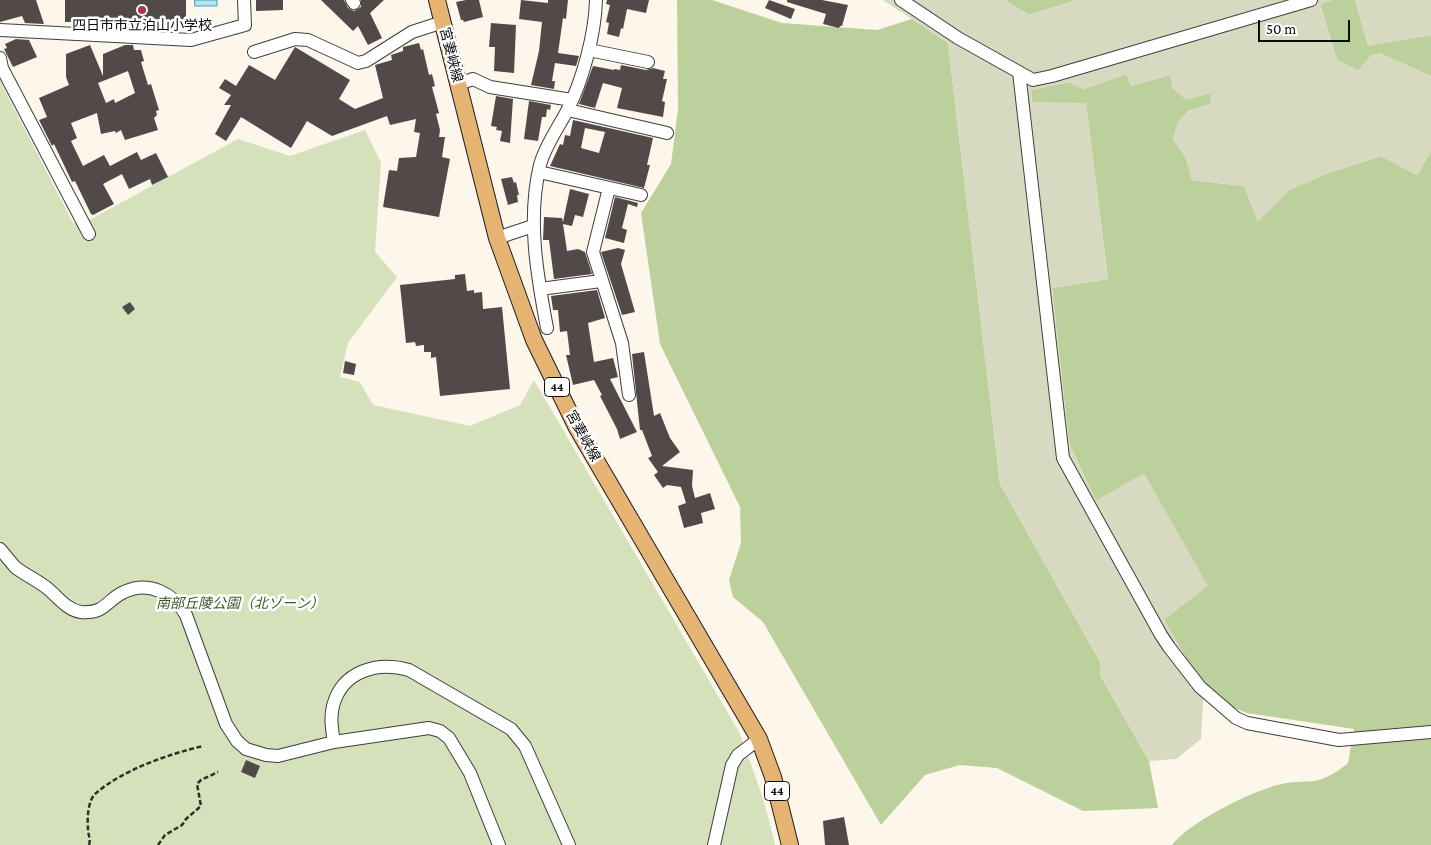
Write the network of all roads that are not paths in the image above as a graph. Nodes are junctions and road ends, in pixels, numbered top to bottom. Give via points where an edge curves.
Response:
1 (244, 0) edge
2 (437, 0) edge
3 (596, 0) edge
4 (901, 0) edge
5 (1311, 0) edge
6 (443, 22) junction
7 (0, 30) edge
8 (589, 50) junction
9 (254, 52) dead end
10 (648, 62) dead end
11 (1, 66) edge
12 (1018, 72) junction
13 (458, 84) junction
14 (570, 105) junction
15 (667, 133) dead end
16 (539, 172) junction
17 (609, 188) junction
18 (641, 195) dead end
19 (532, 226) junction
20 (89, 234) dead end
21 (497, 238) junction
22 (602, 281) junction
23 (540, 289) junction
24 (547, 328) dead end
25 (629, 395) dead end
26 (0, 549) edge
27 (1431, 732) edge
28 (759, 738) junction
29 (334, 742) junction
30 (499, 845) edge
31 (569, 845) edge
32 (714, 845) edge
33 (790, 845) edge

1 - 7 street via 244,25 191,40
2 - 6 main road, 宮妻峡線 / 44
3 - 8 street
4 - 12 street
5 - 12 street via 1052,76 1033,80
6 - 9 street via 412,32 358,63 308,40 295,39
6 - 13 main road, 宮妻峡線 / 44
8 - 10 street
8 - 14 street
11 - 20 street
12 - 27 street via 1063,458 1161,635 1200,687 1236,718 1247,723 1338,740
13 - 14 street via 473,80 490,87
13 - 21 main road, 宮妻峡線 / 44
14 - 15 street
14 - 16 street
16 - 17 street
16 - 19 street
17 - 18 street
17 - 22 street via 593,252
19 - 21 street
19 - 23 street
21 - 28 main road, 宮妻峡線 / 44 via 534,340 577,428
22 - 23 street
22 - 25 street via 622,343
23 - 24 street
26 - 29 street via 16,567 77,611 101,610 124,592 138,588 154,589 171,596 186,615 226,724 246,749 266,756 278,756
28 - 32 street via 738,755 732,765
28 - 33 main road, 宮妻峡線 / 44 via 773,777
29 - 30 street via 429,728 440,731 449,738 470,773
29 - 31 street via 331,726 333,708 340,690 347,683 371,668 393,666 409,670 518,736

